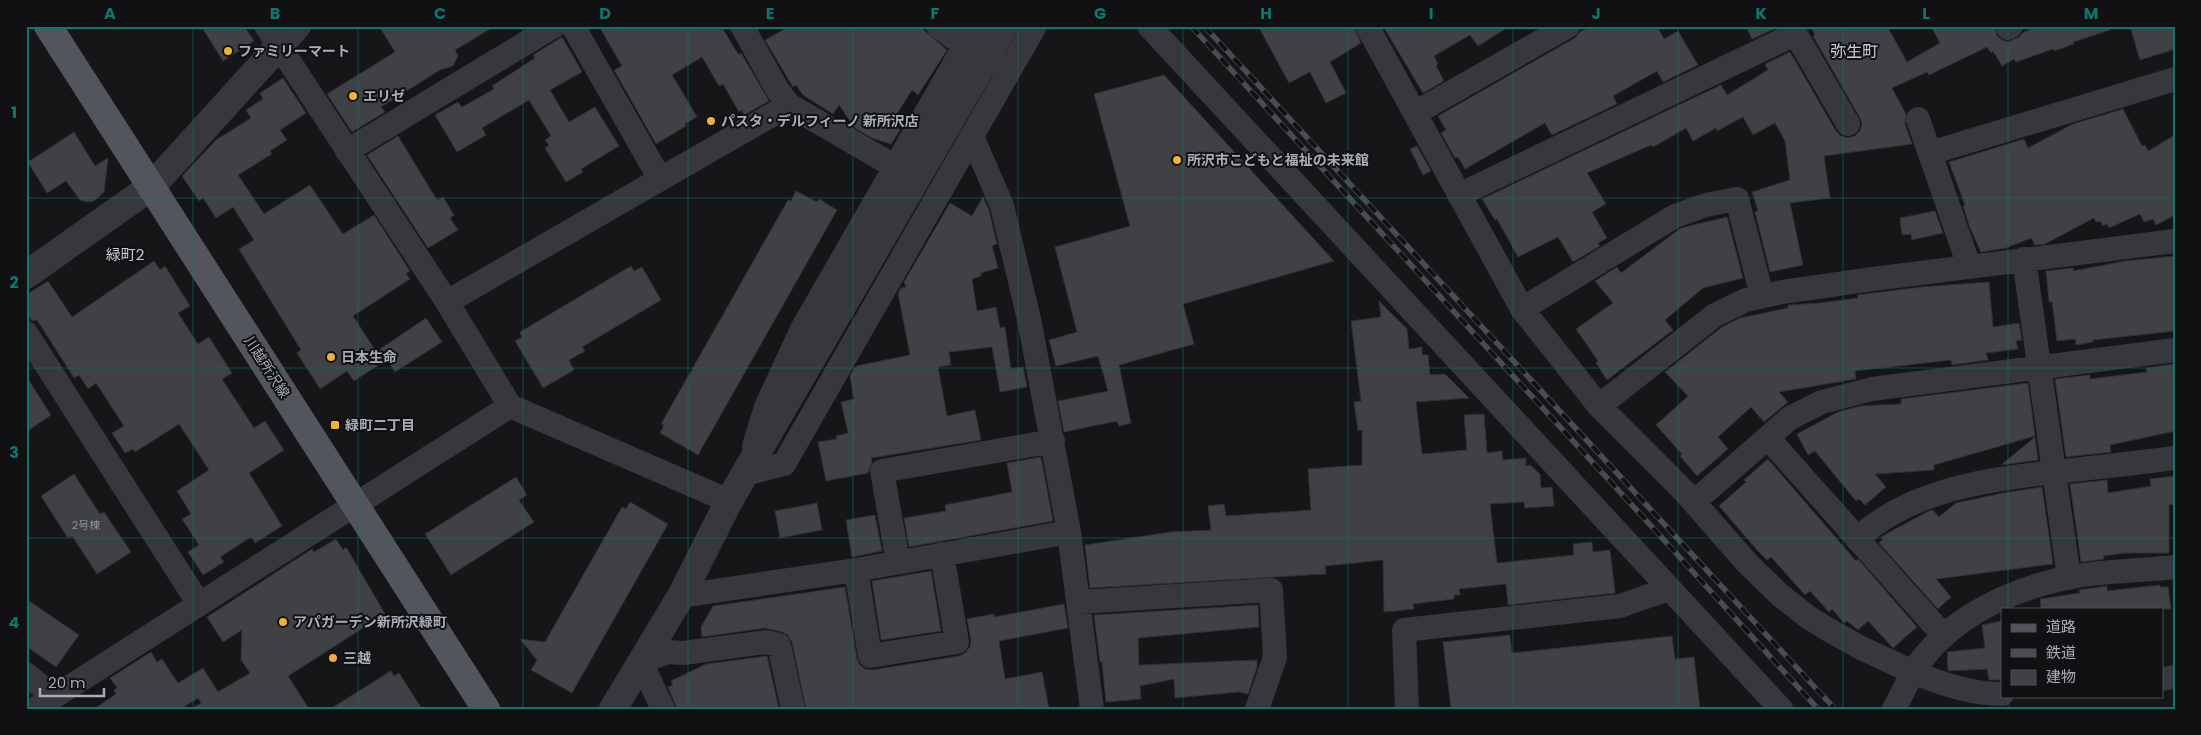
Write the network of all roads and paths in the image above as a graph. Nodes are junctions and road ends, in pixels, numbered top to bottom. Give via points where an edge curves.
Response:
1 (48, 26) edge
2 (296, 26) edge
3 (554, 26) edge
4 (573, 26) edge
5 (742, 26) edge
6 (938, 26) edge
7 (1004, 26) edge
8 (1035, 26) edge
9 (1149, 26) edge
10 (1367, 26) edge
11 (1568, 26) edge
12 (1793, 30) edge
13 (970, 36) edge
14 (273, 37) edge
15 (1009, 70) junction
16 (2175, 79) edge
17 (789, 105) junction
18 (1415, 113) junction
19 (1918, 119) dead end
20 (1848, 124) dead end
21 (972, 136) junction
22 (347, 151) junction
23 (1930, 153) junction
24 (894, 166) junction
25 (660, 179) junction
26 (152, 186) junction
27 (1459, 195) junction
28 (2175, 241) edge
29 (2024, 259) junction
30 (1969, 266) junction
31 (26, 275) edge
32 (1762, 296) junction
33 (447, 302) junction
34 (1522, 308) junction
35 (26, 333) edge
36 (2175, 350) edge
37 (2039, 368) junction
38 (510, 406) junction
39 (1599, 406) junction
40 (1768, 438) junction
41 (1053, 441) junction
42 (2175, 458) edge
43 (2054, 472) junction
44 (745, 474) junction
45 (729, 501) junction
46 (1694, 502) junction
47 (355, 504) junction
48 (1069, 532) junction
49 (1857, 538) junction
50 (942, 554) junction
51 (898, 562) junction
52 (2175, 567) edge
53 (856, 570) junction
54 (2068, 578) junction
55 (1669, 588) junction
56 (681, 596) junction
57 (1079, 602) junction
58 (199, 604) junction
59 (1944, 636) junction
60 (641, 662) junction
61 (1913, 672) junction
62 (26, 674) edge
63 (2001, 694) edge
64 (43, 703) edge
65 (486, 709) edge
66 (613, 709) edge
67 (663, 709) edge
68 (793, 709) edge
69 (1092, 709) edge
70 (1257, 709) edge
71 (1406, 709) edge
72 (1781, 709) edge
73 (1894, 709) edge

1 - 26 main road, 川越所沢線
2 - 14 street
3 - 22 street
4 - 25 street
5 - 17 street
6 - 13 street
7 - 44 street
8 - 15 street
9 - 55 street
10 - 18 street
11 - 18 street
12 - 20 street
12 - 27 street
13 - 15 street, bridge
13 - 24 street
14 - 22 street
14 - 26 street
15 - 21 street
16 - 23 street
17 - 24 street
17 - 25 street
18 - 27 street
19 - 23 street
21 - 41 street via 1002,206 1010,234
21 - 44 street via 784,464
22 - 33 street
23 - 30 street
24 - 44 street via 802,329 766,408
25 - 33 street
26 - 31 street
26 - 47 main road, 川越所沢線
27 - 34 street
28 - 29 street
29 - 30 street
29 - 37 street
30 - 32 street
32 - 34 street via 1738,199 1706,205 1675,216
32 - 39 street via 1715,315
33 - 38 street
34 - 39 street
35 - 58 street
36 - 37 street
37 - 40 street via 1872,388 1822,402 1790,418
37 - 43 street
38 - 45 street
38 - 47 street
39 - 46 street
40 - 46 street
40 - 49 street
41 - 48 street
41 - 51 street via 882,471
42 - 43 street
43 - 49 street via 1947,490 1902,509
43 - 54 street
44 - 45 street
45 - 56 street
46 - 61 street via 1748,564 1788,602 1845,639
47 - 58 street
47 - 65 main road, 川越所沢線
48 - 50 street
48 - 57 street
49 - 59 street
50 - 51 street
50 - 53 street via 957,642 870,656
51 - 53 street
52 - 54 street
53 - 56 street
54 - 59 street via 2019,592 1986,606
55 - 71 street via 1620,606 1404,630
55 - 72 street
56 - 60 street
57 - 69 street
57 - 70 street via 1272,590 1275,657
58 - 64 street
59 - 61 street via 1923,656
60 - 66 street
60 - 67 street
60 - 68 street via 668,652 683,653 766,642 779,645
61 - 63 street via 1957,688
61 - 73 street
62 - 64 street via 43,688

